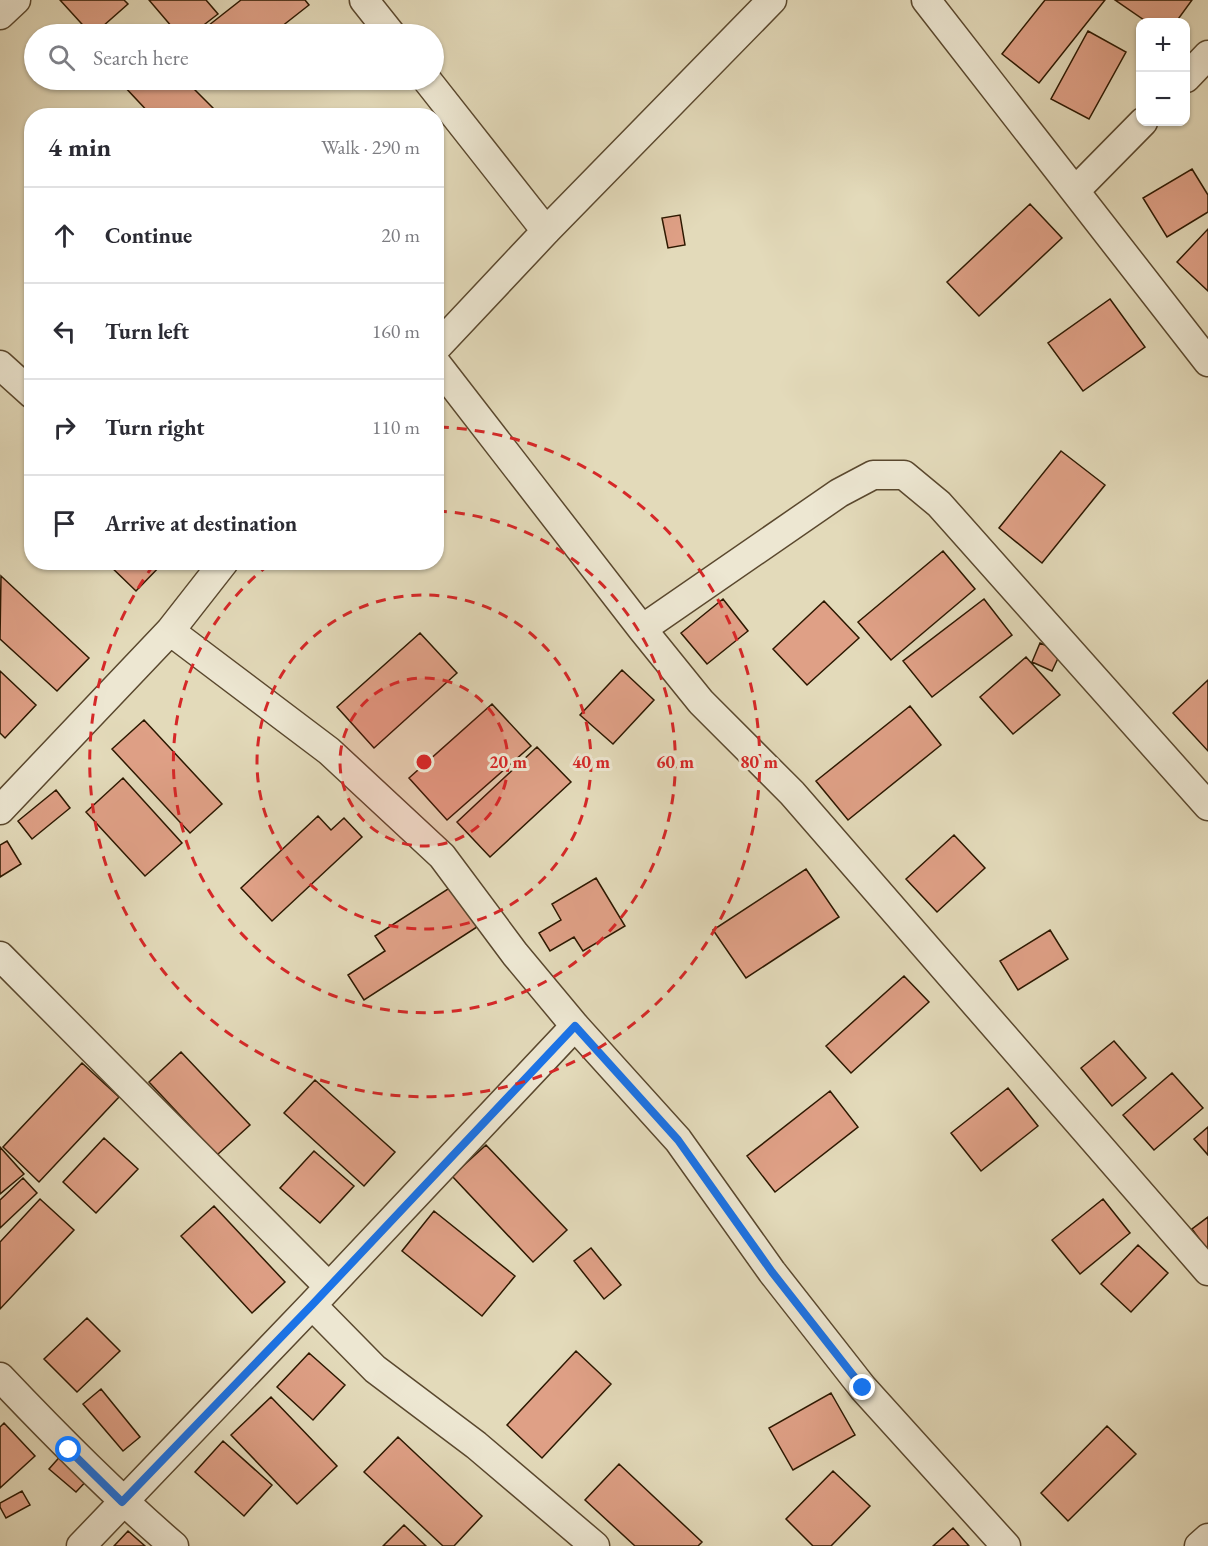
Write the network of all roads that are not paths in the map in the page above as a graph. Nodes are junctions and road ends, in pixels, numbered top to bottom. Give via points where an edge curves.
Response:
1 (16, 0) edge
2 (364, 0) edge
3 (772, 0) edge
4 (926, 0) edge
5 (0, 15) edge
6 (383, 24) edge
7 (1208, 55) edge
8 (1190, 73) edge
9 (435, 90) edge
10 (1139, 126) edge
11 (1075, 191) junction
12 (546, 231) junction
13 (444, 339) edge
14 (1208, 362) edge
15 (0, 365) edge
16 (444, 373) edge
17 (24, 387) edge
18 (218, 570) edge
19 (642, 629) junction
20 (170, 631) junction
21 (1208, 806) edge
22 (0, 810) edge
23 (0, 956) edge
24 (575, 1026) junction
25 (1208, 1271) edge
26 (320, 1296) junction
27 (0, 1377) edge
28 (122, 1502) junction
29 (1208, 1538) edge
30 (81, 1546) edge
31 (174, 1546) edge
32 (595, 1546) edge
33 (1006, 1546) edge
34 (1198, 1546) edge

1 - 5 street
2 - 6 street
3 - 12 street
4 - 11 street
7 - 8 street
9 - 12 street
10 - 11 street
11 - 14 street
12 - 13 street
15 - 17 street
16 - 19 street
18 - 20 street
19 - 21 street via 839,493 873,475 904,475 939,504
19 - 25 street via 701,702 792,793
20 - 22 street
20 - 24 street via 329,752 442,856
23 - 26 street
24 - 26 street
24 - 33 street via 678,1140 772,1272 863,1388
26 - 28 street
26 - 32 street via 375,1370 476,1445
27 - 28 street
28 - 30 street
28 - 31 street
29 - 34 street

